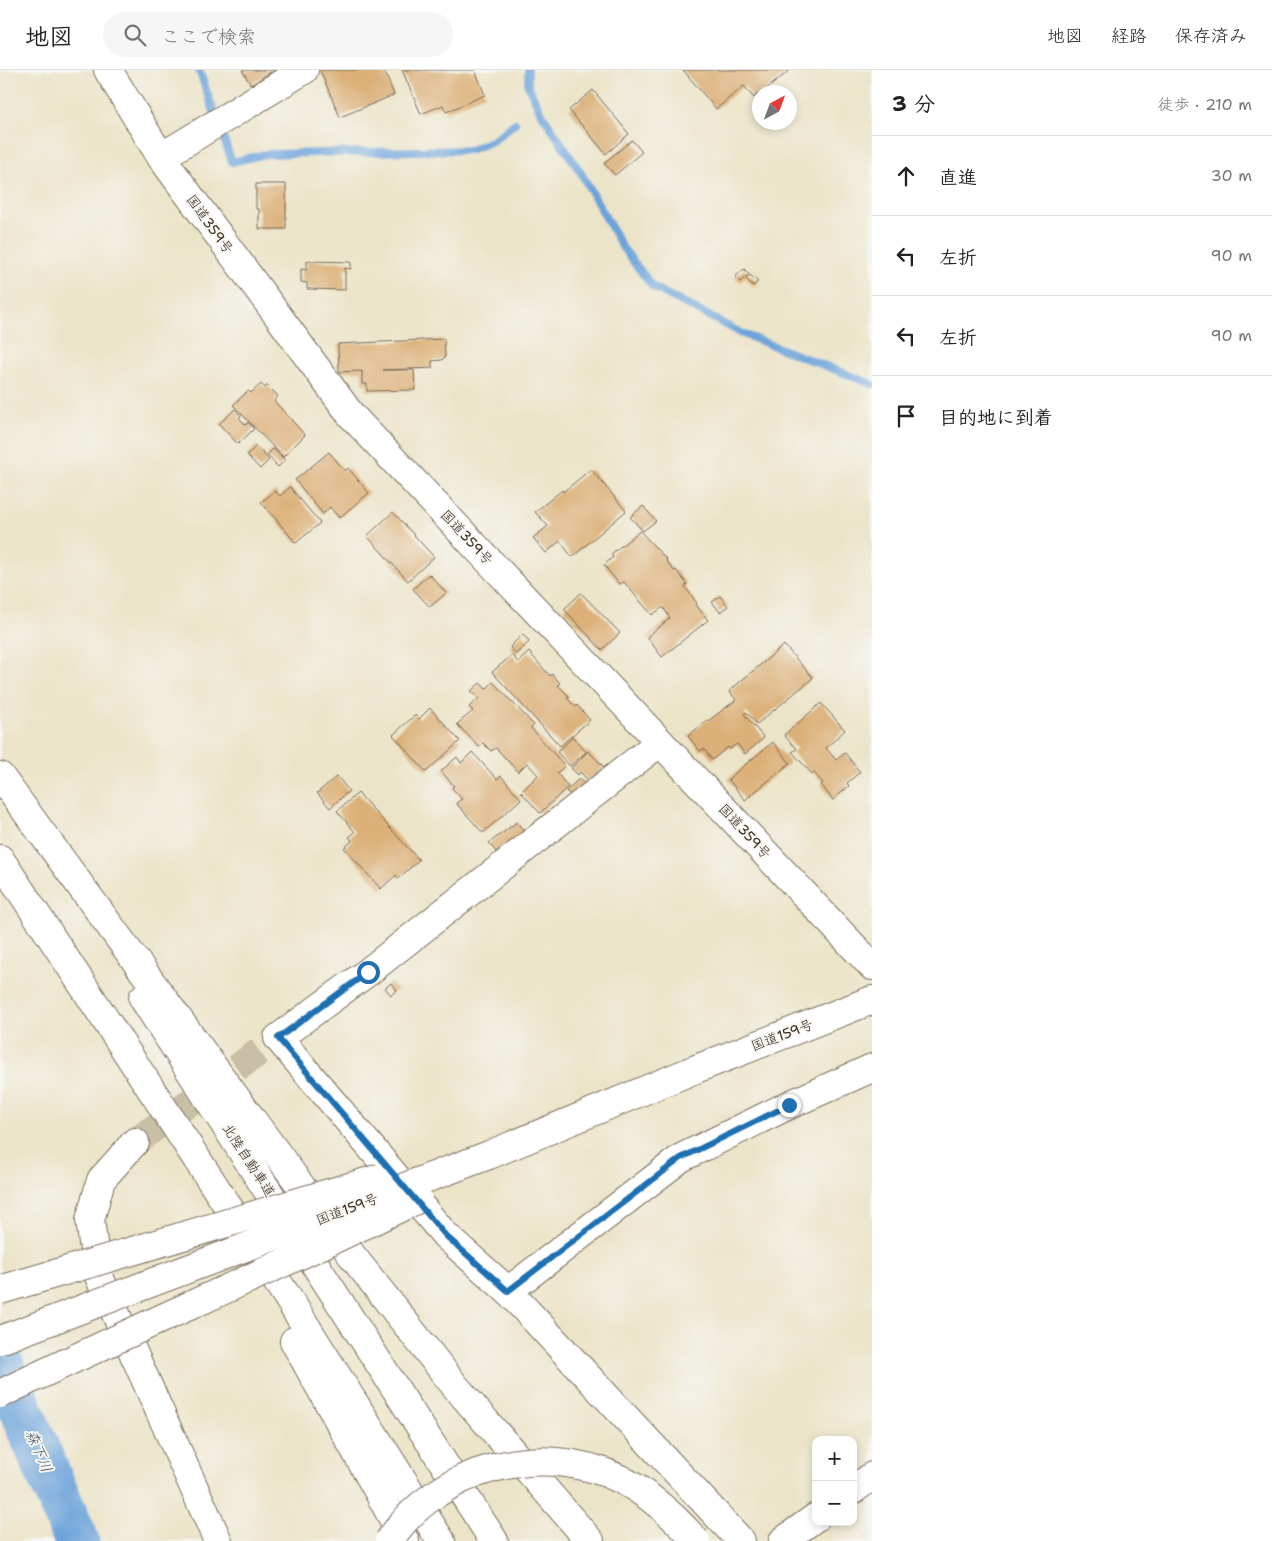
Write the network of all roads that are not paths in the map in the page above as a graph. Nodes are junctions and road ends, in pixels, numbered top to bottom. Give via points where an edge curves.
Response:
1 (108, 70) edge
2 (304, 70) edge
3 (161, 157) junction
4 (660, 742) junction
5 (0, 776) edge
6 (0, 782) edge
7 (0, 860) edge
8 (872, 966) edge
9 (872, 1000) edge
10 (872, 1068) edge
11 (692, 1071) junction
12 (589, 1115) junction
13 (135, 1142) tunnel mouth
14 (349, 1188) junction
15 (0, 1278) edge
16 (0, 1290) edge
17 (508, 1291) junction
18 (0, 1340) edge
19 (0, 1394) edge
20 (872, 1476) edge
21 (857, 1487) edge
22 (812, 1520) edge
23 (218, 1541) edge
24 (389, 1541) edge
25 (404, 1541) edge
26 (441, 1541) edge
27 (494, 1541) edge
28 (590, 1541) edge
29 (696, 1541) edge
30 (741, 1541) edge
31 (784, 1541) edge

1 - 3 main road, 国道359号
2 - 3 main road
3 - 4 main road, 国道359号 via 351,415
4 - 8 main road, 国道359号
4 - 17 main road via 368,972 278,1038 446,1236
5 - 28 main road via 350,1253 455,1386
6 - 27 main road, 北陸自動車道 via 201,1086
7 - 25 main road via 44,940 250,1263
7 - 26 main road via 294,1307
9 - 11 main road, 国道159号
10 - 17 main road via 681,1158
11 - 12 main road, 国道159号, bridge
11 - 14 main road, 国道159号, bridge via 486,1144
12 - 18 main road, 国道159号, bridge
12 - 19 main road, bridge via 308,1252 85,1352
13 - 23 main road via 101,1180 90,1220 97,1272
14 - 15 main road, bridge via 248,1208
14 - 16 main road, 国道159号, bridge
17 - 30 main road
20 - 21 main road
22 - 31 main road
24 - 29 main road, bridge via 437,1493 462,1478 489,1468 554,1461 618,1478 650,1497 676,1518

